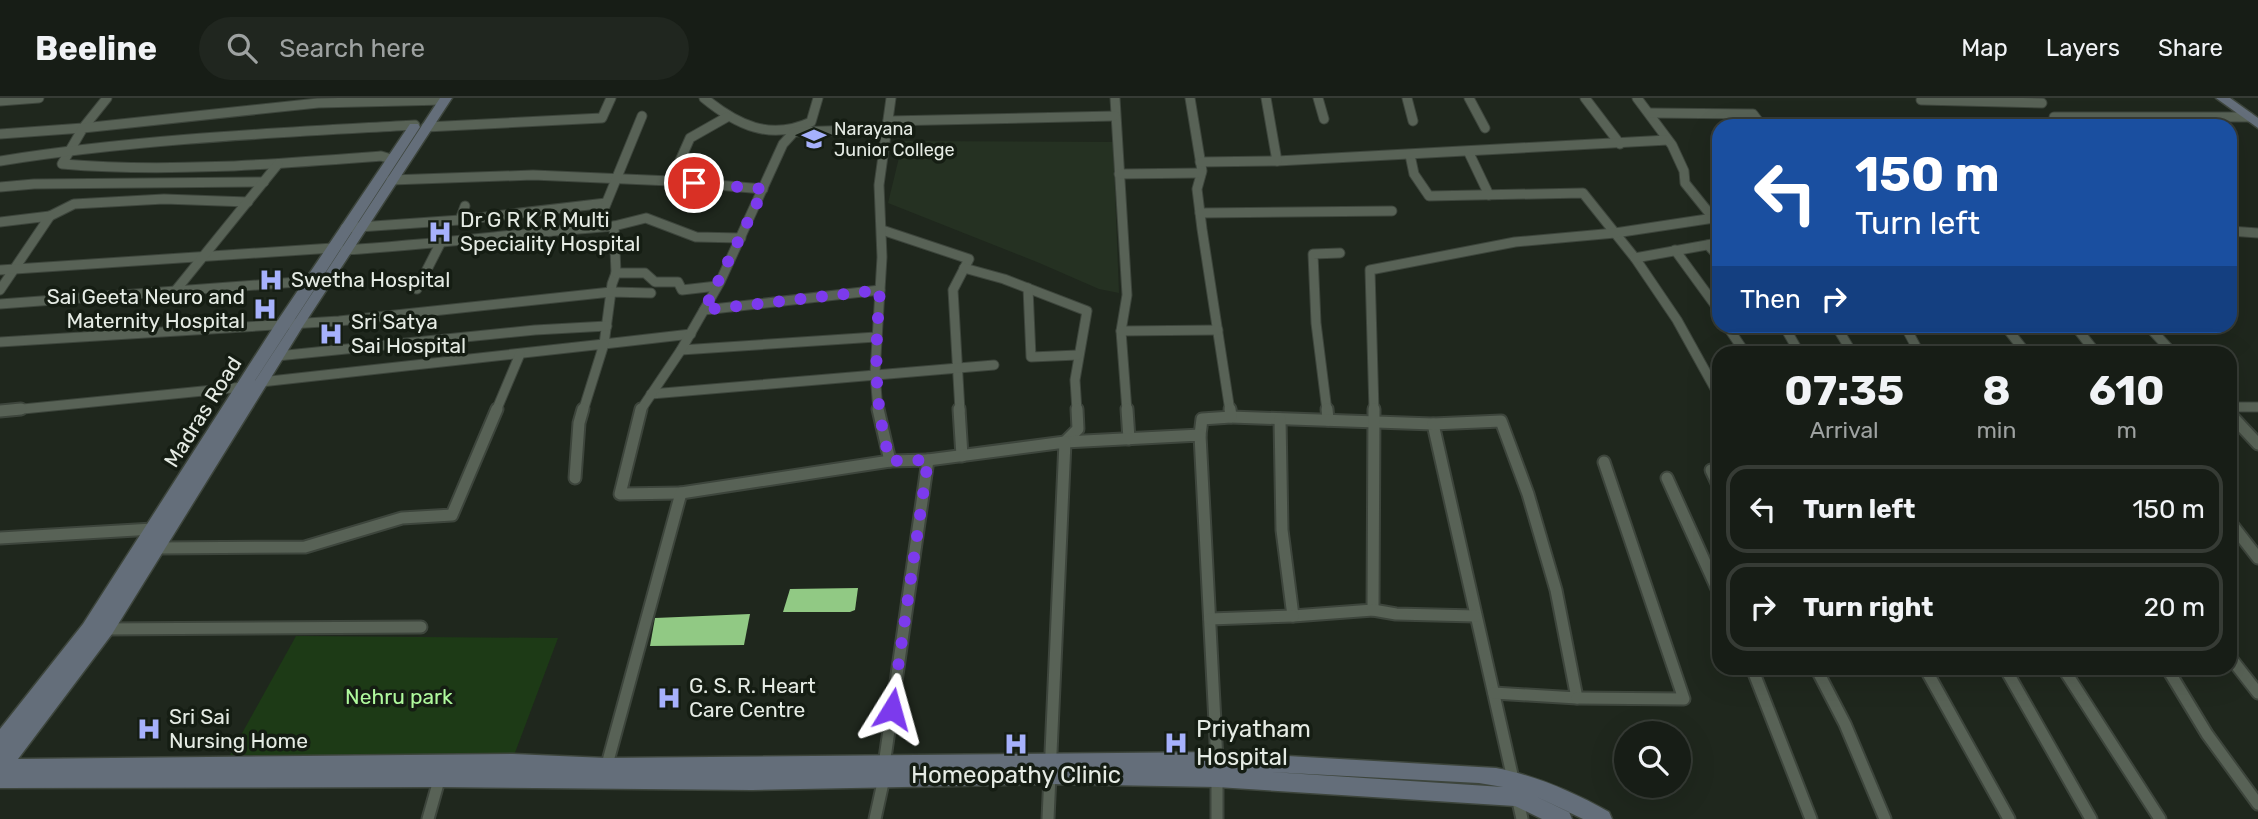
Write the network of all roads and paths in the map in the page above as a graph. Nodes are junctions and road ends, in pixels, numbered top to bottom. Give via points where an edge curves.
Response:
1 (39, 98) edge
2 (107, 98) edge
3 (611, 98) edge
4 (704, 98) edge
5 (818, 98) edge
6 (891, 98) edge
7 (1115, 98) edge
8 (1190, 98) edge
9 (1266, 98) edge
10 (1318, 98) edge
11 (1407, 98) edge
12 (1469, 98) edge
13 (1585, 98) edge
14 (1637, 98) edge
15 (2222, 98) edge
16 (2234, 98) edge
17 (439, 99) edge
18 (1921, 100) edge
19 (0, 101) edge
20 (2040, 101) edge
21 (1648, 113) junction
22 (642, 116) dead end
23 (1115, 116) junction
24 (727, 117) junction
25 (2054, 117) joint
26 (1324, 118) dead end
27 (1757, 119) edge
28 (2255, 119) edge
29 (1413, 121) dead end
30 (888, 125) junction
31 (421, 126) junction
32 (83, 128) junction
33 (1485, 128) dead end
34 (794, 132) junction
35 (0, 134) edge
36 (1668, 140) junction
37 (1620, 144) junction
38 (69, 150) junction
39 (1469, 153) junction
40 (1410, 155) junction
41 (391, 159) junction
42 (0, 161) edge
43 (1277, 161) junction
44 (1200, 162) junction
45 (278, 164) junction
46 (1201, 173) junction
47 (1119, 174) junction
48 (616, 179) junction
49 (391, 180) junction
50 (671, 181) junction
51 (264, 182) junction
52 (0, 187) edge
53 (764, 189) junction
54 (1489, 195) junction
55 (247, 202) junction
56 (606, 204) junction
57 (465, 206) dead end
58 (1392, 211) dead end
59 (1200, 214) junction
60 (50, 216) junction
61 (1712, 216) edge
62 (460, 220) junction
63 (1712, 221) edge
64 (0, 222) edge
65 (597, 226) junction
66 (614, 226) junction
67 (353, 227) junction
68 (882, 230) junction
69 (2237, 232) edge
70 (1615, 233) junction
71 (2258, 233) edge
72 (741, 238) junction
73 (440, 244) junction
74 (1712, 244) edge
75 (1708, 245) junction
76 (339, 249) junction
77 (1712, 249) edge
78 (1675, 250) junction
79 (1340, 253) dead end
80 (205, 254) junction
81 (1635, 258) junction
82 (964, 268) junction
83 (14, 269) junction
84 (0, 270) edge
85 (616, 273) junction
86 (311, 281) junction
87 (718, 286) junction
88 (1028, 288) junction
89 (417, 289) dead end
90 (0, 290) edge
91 (176, 290) junction
92 (880, 290) junction
93 (611, 292) junction
94 (651, 293) dead end
95 (1712, 301) edge
96 (0, 304) edge
97 (704, 310) junction
98 (291, 323) junction
99 (607, 327) junction
100 (1218, 330) junction
101 (1121, 331) junction
102 (2154, 333) edge
103 (691, 334) junction
104 (876, 337) junction
105 (0, 342) edge
106 (604, 344) junction
107 (2167, 346) edge
108 (681, 350) junction
109 (520, 354) junction
110 (1078, 355) junction
111 (277, 356) junction
112 (994, 365) dead end
113 (957, 367) junction
114 (875, 373) junction
115 (261, 382) junction
116 (1712, 383) edge
117 (243, 387) junction
118 (651, 394) junction
119 (2237, 407) edge
120 (2258, 407) edge
121 (0, 411) edge
122 (1231, 417) junction
123 (1280, 419) junction
124 (1328, 420) junction
125 (1373, 422) junction
126 (2237, 422) edge
127 (1433, 424) junction
128 (1200, 435) junction
129 (1129, 439) junction
130 (1065, 442) junction
131 (2258, 444) edge
132 (962, 456) junction
133 (928, 460) junction
134 (890, 461) junction
135 (1604, 463) dead end
136 (575, 478) dead end
137 (1667, 478) dead end
138 (681, 493) junction
139 (153, 529) junction
140 (2237, 531) edge
141 (0, 538) edge
142 (157, 548) junction
143 (2258, 558) edge
144 (1712, 578) edge
145 (1373, 610) junction
146 (1293, 616) junction
147 (1475, 616) junction
148 (1210, 619) junction
149 (421, 627) dead end
150 (89, 629) junction
151 (106, 629) junction
152 (2237, 665) edge
153 (1755, 675) edge
154 (1820, 675) edge
155 (1929, 675) edge
156 (2009, 675) edge
157 (2067, 675) edge
158 (2171, 675) edge
159 (1494, 693) junction
160 (2258, 693) edge
161 (1577, 698) junction
162 (0, 744) edge
163 (0, 768) edge
164 (1051, 768) junction
165 (1217, 769) junction
166 (442, 771) junction
167 (884, 771) junction
168 (605, 773) junction
169 (0, 779) edge
170 (1514, 788) junction
171 (2258, 804) edge
172 (428, 819) edge
173 (875, 819) edge
174 (1048, 819) edge
175 (1217, 819) edge
176 (1522, 819) edge
177 (1562, 819) edge
178 (1602, 819) edge
179 (1811, 819) edge
180 (1885, 819) edge
181 (2009, 819) edge
182 (2091, 819) edge
183 (2160, 819) edge

1 - 19 street
2 - 32 street
3 - 31 street via 602,118
4 - 24 street
5 - 34 street via 811,122
6 - 30 street
7 - 23 street
8 - 44 street
9 - 43 street
10 - 26 street
11 - 29 street
12 - 33 street
13 - 37 street
14 - 21 street
15 - 28 main road
16 - 28 main road
17 - 31 main road
17 - 32 street via 318,103
18 - 20 street
20 - 25 street
21 - 27 street via 1753,114
21 - 36 street
22 - 48 street
23 - 30 street
23 - 47 street
24 - 34 street via 754,129
24 - 50 street via 690,138
25 - 28 street
30 - 34 street
30 - 68 street via 879,186
31 - 38 street
31 - 41 main road
31 - 49 main road
32 - 35 street
32 - 38 street
34 - 53 street via 783,144
36 - 37 street
36 - 61 street via 1685,183
37 - 39 street
38 - 42 street
38 - 45 street via 62,164
39 - 40 street
39 - 54 street
40 - 43 street
40 - 54 street via 1414,174 1429,197
41 - 45 street
41 - 67 main road
43 - 44 street
44 - 46 street
45 - 51 street
46 - 47 street
46 - 59 street via 1197,190
47 - 101 street via 1127,295
48 - 49 street via 533,175
48 - 50 street
48 - 56 street
49 - 67 main road
50 - 53 street
51 - 52 street
51 - 55 street
53 - 72 street
54 - 70 street via 1583,193
55 - 60 street via 164,199 74,204
55 - 80 street
56 - 62 street
56 - 65 street
57 - 62 street
58 - 59 street
59 - 100 street
60 - 64 street
60 - 83 street
62 - 67 street
63 - 70 street
65 - 66 street
65 - 73 street
66 - 72 street via 646,218 696,237
66 - 85 street
67 - 76 main road
68 - 82 street via 969,259
68 - 92 street
69 - 71 street
70 - 81 street
70 - 125 street via 1515,242 1370,270
72 - 87 street
73 - 76 street
73 - 89 street
74 - 75 street
75 - 77 street
75 - 78 street
76 - 80 street
76 - 86 main road, Madras Road
76 - 98 main road
78 - 81 street
78 - 95 street
79 - 124 street via 1313,254
80 - 83 street
80 - 91 street
81 - 116 street
82 - 88 street
82 - 113 street via 953,290
83 - 84 street
83 - 90 street
85 - 87 street via 645,273 655,282 678,282 682,290
85 - 93 street
86 - 91 street
86 - 98 main road, Madras Road
87 - 97 street
88 - 110 street via 1087,311
88 - 110 street via 1031,356
91 - 96 street
92 - 97 street
92 - 104 street
93 - 94 street
93 - 98 street
93 - 99 street
97 - 103 street
98 - 105 street
98 - 111 main road
98 - 117 main road, Madras Road
99 - 106 street
99 - 111 street
100 - 101 street
100 - 122 street
101 - 129 street
102 - 107 street
103 - 106 street
103 - 108 street
104 - 108 street
104 - 114 street
106 - 109 street
106 - 136 street via 579,423
108 - 118 street
109 - 115 street
109 - 142 street via 452,515 402,517 305,547
110 - 130 street via 1078,429
111 - 115 main road
112 - 113 street
113 - 114 street
113 - 132 street
114 - 118 street
114 - 134 street via 879,422
115 - 142 main road
117 - 121 street
117 - 139 main road, Madras Road
118 - 138 street via 640,410 620,494
119 - 120 street
122 - 123 street
122 - 128 street via 1202,419
123 - 124 street
123 - 146 street via 1282,530
124 - 125 street
125 - 127 street
125 - 145 street
126 - 131 street
127 - 147 street
127 - 161 street via 1501,421 1556,590
128 - 129 street
128 - 148 street
129 - 130 street
130 - 132 street
130 - 164 street
132 - 133 street
133 - 134 street
133 - 167 street
134 - 138 street
135 - 161 street via 1684,699
137 - 144 street
138 - 168 street
139 - 141 street
139 - 150 main road, Madras Road
140 - 143 street
142 - 151 main road
145 - 146 street
145 - 147 street
146 - 148 street
147 - 159 street
148 - 165 street
149 - 151 street
150 - 151 street
150 - 162 main road, Madras Road
151 - 163 main road
152 - 160 street
153 - 179 street
154 - 180 street
155 - 181 street
156 - 182 street
157 - 183 street
158 - 171 street
159 - 161 street
159 - 170 street
163 - 166 main road
164 - 165 main road
164 - 167 main road
164 - 174 street
165 - 170 main road
165 - 175 street
166 - 168 main road
166 - 169 main road
166 - 172 street
167 - 168 main road via 752,781
167 - 173 street
170 - 176 street
170 - 177 main road
170 - 178 main road via 1562,795

